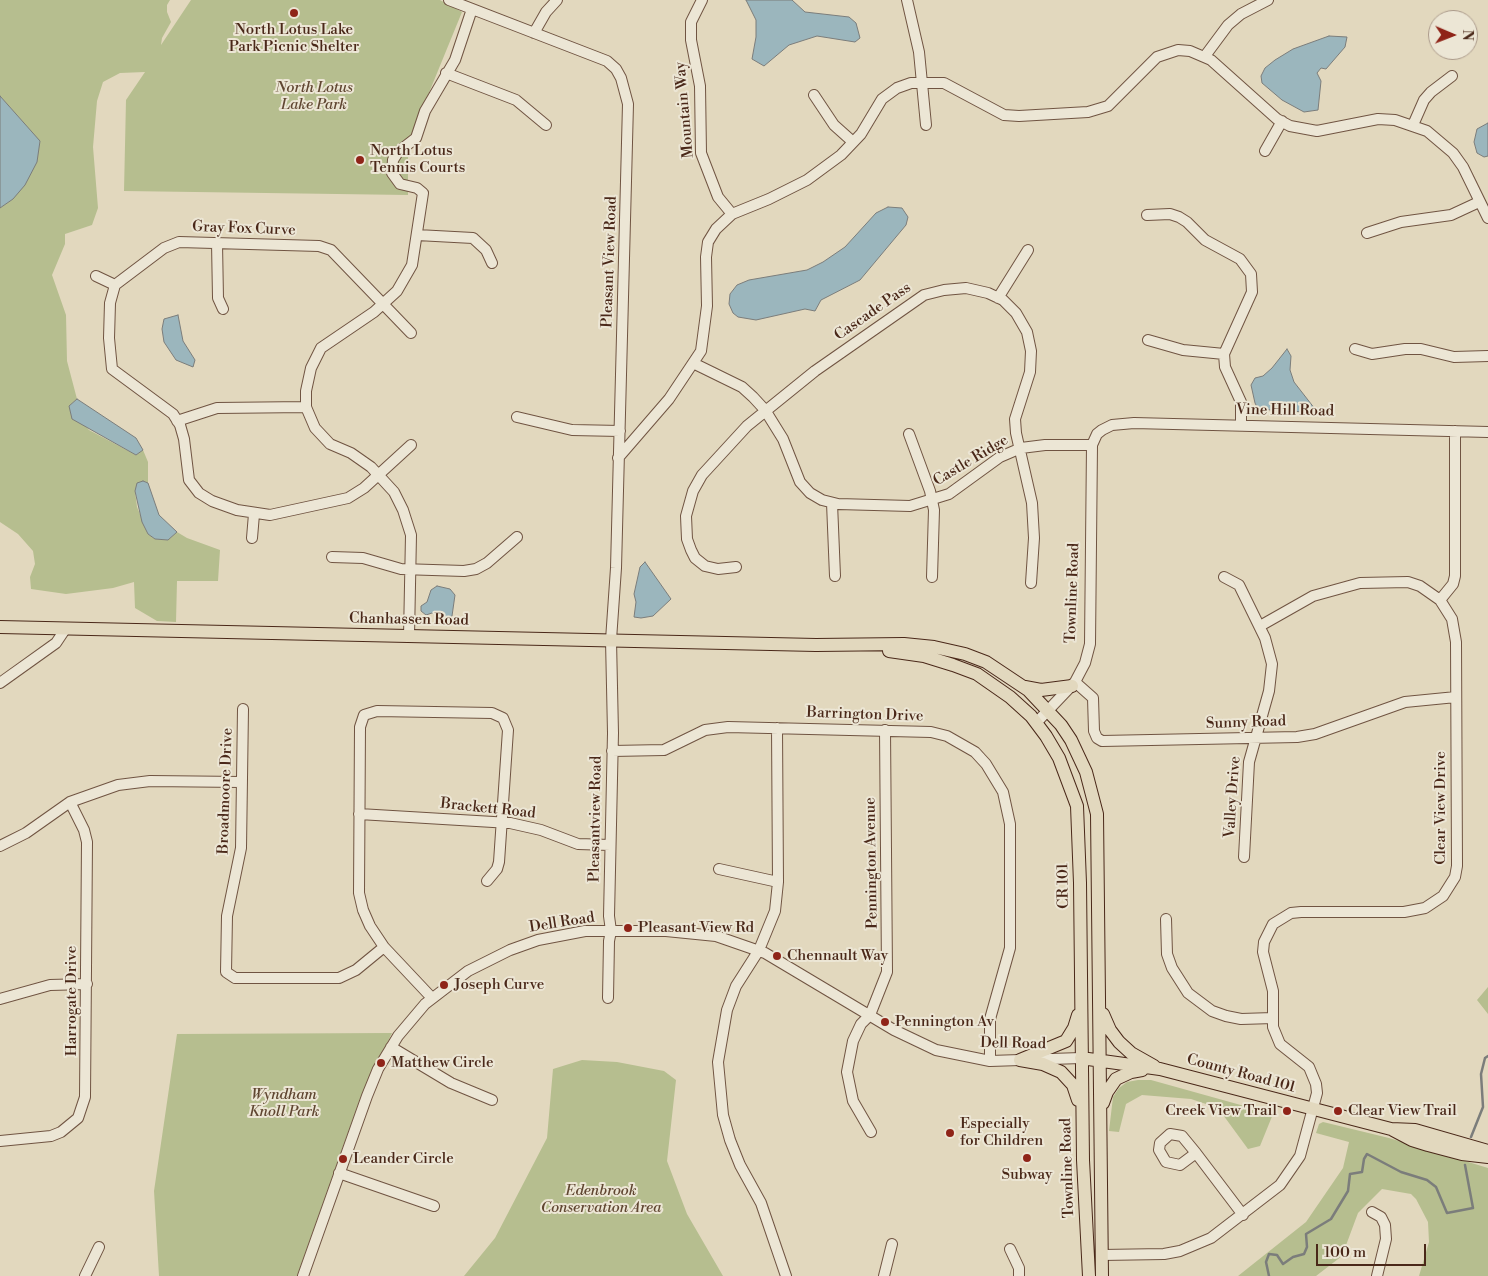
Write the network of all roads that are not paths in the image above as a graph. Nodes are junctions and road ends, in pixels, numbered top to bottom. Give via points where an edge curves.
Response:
1 (449, 0) edge
2 (557, 0) edge
3 (702, 0) edge
4 (907, 0) edge
5 (1268, 0) edge
6 (472, 10) junction
7 (534, 33) junction
8 (1205, 56) junction
9 (446, 73) junction
10 (1452, 76) dead end
11 (922, 82) junction
12 (814, 95) dead end
13 (1282, 121) junction
14 (546, 125) dead end
15 (926, 125) dead end
16 (1413, 125) junction
17 (853, 142) junction
18 (1265, 151) dead end
19 (1479, 202) junction
20 (732, 214) junction
21 (1147, 215) dead end
22 (1488, 218) edge
23 (1367, 233) dead end
24 (417, 235) junction
25 (217, 243) junction
26 (1028, 250) dead end
27 (492, 263) dead end
28 (96, 276) dead end
29 (115, 285) junction
30 (998, 298) junction
31 (382, 304) junction
32 (223, 309) dead end
33 (410, 333) dead end
34 (1148, 340) dead end
35 (1355, 349) dead end
36 (1224, 354) junction
37 (1488, 356) edge
38 (693, 363) junction
39 (306, 406) junction
40 (765, 410) junction
41 (517, 418) dead end
42 (177, 421) junction
43 (1241, 425) junction
44 (620, 430) junction
45 (1455, 431) junction
46 (1488, 432) edge
47 (908, 434) dead end
48 (411, 445) dead end
49 (1092, 445) junction
50 (1021, 448) junction
51 (618, 458) junction
52 (378, 473) junction
53 (932, 500) junction
54 (832, 503) junction
55 (254, 514) junction
56 (517, 537) dead end
57 (252, 538) dead end
58 (332, 557) dead end
59 (736, 567) dead end
60 (412, 570) junction
61 (835, 576) dead end
62 (932, 577) dead end
63 (1224, 577) dead end
64 (1031, 583) dead end
65 (1440, 600) junction
66 (1260, 626) junction
67 (0, 627) edge
68 (66, 628) junction
69 (409, 636) junction
70 (611, 640) junction
71 (816, 646) junction
72 (0, 683) edge
73 (1074, 684) junction
74 (1024, 687) junction
75 (1456, 697) junction
76 (243, 709) dead end
77 (1050, 711) junction
78 (1036, 723) junction
79 (777, 728) junction
80 (885, 730) junction
81 (1254, 739) junction
82 (612, 751) junction
83 (242, 782) junction
84 (70, 802) junction
85 (359, 814) junction
86 (502, 823) junction
87 (610, 845) junction
88 (0, 846) edge
89 (1244, 857) dead end
90 (719, 869) dead end
91 (487, 880) dead end
92 (778, 882) junction
93 (1166, 919) dead end
94 (611, 931) junction
95 (384, 947) junction
96 (758, 950) junction
97 (87, 984) junction
98 (1081, 995) junction
99 (432, 998) junction
100 (608, 998) dead end
101 (0, 999) edge
102 (1100, 1002) junction
103 (870, 1015) junction
104 (1273, 1018) junction
105 (391, 1047) junction
106 (1081, 1058) junction
107 (1020, 1060) junction
108 (1100, 1060) junction
109 (990, 1061) junction
110 (1160, 1070) junction
111 (492, 1100) dead end
112 (1312, 1110) junction
113 (1082, 1116) junction
114 (1101, 1116) junction
115 (1391, 1129) junction
116 (871, 1132) dead end
117 (0, 1141) edge
118 (1488, 1151) edge
119 (1196, 1153) dead end
120 (1488, 1157) edge
121 (339, 1173) junction
122 (434, 1206) dead end
123 (1372, 1212) dead end
124 (1242, 1215) junction
125 (892, 1244) dead end
126 (99, 1247) dead end
127 (1010, 1249) dead end
128 (1102, 1255) junction
129 (85, 1276) edge
130 (303, 1276) edge
131 (786, 1276) edge
132 (884, 1276) edge
133 (1019, 1276) edge
134 (1089, 1276) edge
135 (1102, 1276) edge
136 (1377, 1276) edge

1 - 6 street, Pleasant View Road
2 - 7 street
3 - 20 street, Mountain Way via 691,22 690,40 700,86 701,154 718,197
4 - 11 street via 920,52
5 - 8 street via 1228,25
6 - 7 street, Pleasant View Road
6 - 9 street via 455,60
7 - 44 street, Pleasant View Road via 607,62 616,69 625,90 628,123
8 - 11 street via 1190,51 1167,52 1148,64 1108,106 1088,112 1004,115 944,83
8 - 13 street
9 - 14 street via 516,100
9 - 24 street via 425,111 416,138 393,160 392,173 400,184 423,193
10 - 16 street via 1424,100
11 - 15 street
11 - 17 street via 897,88 882,99
12 - 17 street via 834,125
13 - 16 street via 1303,130 1317,131 1378,119
13 - 18 street
16 - 19 street via 1427,131 1453,153
17 - 20 street via 841,155 806,180
19 - 22 street
19 - 23 street via 1451,215 1401,222
20 - 38 street via 708,242 704,332 701,351
21 - 36 street via 1179,217 1205,240 1240,260 1251,274 1252,292
24 - 27 street via 473,238 486,250
24 - 31 street via 412,265 397,291
25 - 29 street, Gray Fox Curve via 179,242 164,248
25 - 31 street, Gray Fox Curve via 319,246 331,250
25 - 32 street via 218,290
26 - 30 street
28 - 29 street
29 - 42 street via 110,303 112,369 160,403
30 - 40 street, Cascade Pass via 966,288 924,295
30 - 50 street, Cascade Pass via 1016,313 1027,332 1031,351 1030,372 1015,420
31 - 33 street, Gray Fox Curve
31 - 39 street via 322,348 311,368
34 - 36 street via 1183,350
35 - 37 street via 1372,354 1421,349 1454,357
36 - 43 street via 1225,367 1241,402
38 - 40 street, Castle Ridge via 742,387
38 - 51 street via 669,399
39 - 42 street via 217,408
39 - 52 street via 316,428 330,444 351,453
40 - 54 street, Castle Ridge via 783,439 800,482 810,493
40 - 59 street, Cascade Pass via 702,476 688,505 687,539 695,558 718,570
41 - 44 street via 572,430
42 - 55 street via 184,439 189,480 212,501
43 - 45 street, Vine Hill Road
43 - 49 street, Vine Hill Road via 1122,423 1102,430
44 - 51 street, Pleasant View Road
45 - 46 street, Vine Hill Road
45 - 65 street via 1455,576 1453,584
47 - 53 street
48 - 52 street
49 - 50 street, Castle Ridge
49 - 73 street, Townline Road via 1091,634 1084,663
50 - 53 street, Castle Ridge via 1000,457 949,494
50 - 64 street, Cascade Pass via 1032,503
51 - 70 street, Pleasant View Road
52 - 55 street via 348,498 270,515
52 - 60 street via 394,492 403,510 411,535
53 - 54 street, Castle Ridge via 910,506
53 - 62 street
54 - 61 street
55 - 57 street
56 - 60 street via 476,570
58 - 60 street via 363,558
60 - 69 street
63 - 66 street, Valley Drive via 1239,585
65 - 66 street via 1408,582 1360,583 1313,596
65 - 75 street, Clear View Drive via 1455,630
66 - 81 street, Valley Drive via 1270,651 1272,678
67 - 68 main road, Chanhassen Road
68 - 69 main road, Chanhassen Road
68 - 72 street via 56,643
69 - 70 main road, Chanhassen Road
70 - 71 main road, Chanhassen Road
70 - 82 street, Pleasantview Road
71 - 74 main road via 934,647 986,662
71 - 78 main road, CR 101 via 924,656 953,665 991,682
73 - 74 main road via 1041,690
73 - 77 street, Townline Road
73 - 81 street, Sunny Road via 1093,698 1094,731 1102,741
74 - 77 main road
75 - 81 street, Sunny Road via 1405,702 1316,734
75 - 104 street, Clear View Drive via 1457,866 1451,887 1435,903 1410,911 1301,912 1281,918 1273,924 1264,942 1265,962 1273,991
76 - 83 street, Broadmoore Drive
77 - 78 street, Townline Road
77 - 102 main road via 1080,756 1097,814
78 - 98 main road, CR 101 / CR 101 via 1058,758 1077,806
79 - 80 street, Barrington Drive
79 - 82 street, Barrington Drive via 716,727 664,750
79 - 92 street
80 - 103 street, Pennington Avenue via 888,955 882,989
80 - 109 street, Barrington Drive via 931,732 962,743 986,764 1003,792 1010,824 1010,939 990,1019
81 - 89 street, Valley Drive via 1246,787
82 - 87 street, Pleasantview Road
83 - 84 street via 134,782 102,789
83 - 95 street, Broadmoore Drive via 241,848 227,916 226,972 235,978 339,978 356,970
84 - 88 street via 26,833
84 - 97 street, Harrogate Drive via 87,842
85 - 86 street, Brackett Road
85 - 86 street via 360,727 364,715 376,711 492,713 503,718 508,730
85 - 95 street via 360,893 370,926
86 - 87 street, Brackett Road via 526,826 578,844
86 - 91 street via 497,869
87 - 94 street, Pleasantview Road
90 - 92 street
92 - 96 street via 775,910
93 - 104 street via 1167,954 1188,993 1212,1011 1226,1016
94 - 96 street, Dell Road via 690,932 716,936
94 - 99 street, Dell Road via 572,933 523,944 468,971
94 - 100 street, Pleasantview Road
95 - 99 street
96 - 103 street, Dell Road
96 - 131 street via 736,986 727,1010 720,1045 719,1089 722,1115 730,1140 761,1203
97 - 101 street via 50,985
97 - 117 street, Harrogate Drive via 85,1097 78,1118 51,1136
98 - 106 main road, CR 101 / CR 101
98 - 107 main road via 1078,1018 1066,1041
99 - 105 street, Dell Road
102 - 108 main road
102 - 110 main road via 1104,1018 1119,1042
103 - 109 street, Dell Road via 936,1050
103 - 116 street, Pennington Avenue via 853,1041 847,1072 853,1102
104 - 112 street, Clear View Drive via 1280,1044 1302,1060 1314,1075 1317,1093
105 - 111 street via 445,1080
105 - 121 street, Dell Road via 366,1096
106 - 107 street, Dell Road
106 - 108 main road, County Road 101
106 - 113 main road, Townline Road
107 - 109 street, Dell Road
107 - 113 main road via 1053,1067 1066,1076 1073,1085
108 - 110 main road, County Road 101
108 - 114 main road
110 - 112 main road, County Road 101
110 - 114 main road via 1131,1072 1116,1079 1107,1092
112 - 115 main road, County Road 101
112 - 124 street via 1300,1156 1291,1171 1280,1185
113 - 134 main road, Townline Road
114 - 128 main road
115 - 118 main road, County Road 101 via 1415,1130
115 - 120 main road, County Road 101 via 1412,1140
119 - 124 street
121 - 122 street
121 - 130 street, Dell Road
123 - 136 street via 1381,1218 1386,1232 1385,1250
124 - 128 street via 1211,1238 1180,1251
125 - 132 street
126 - 129 street
127 - 133 street via 1019,1268
128 - 135 main road

